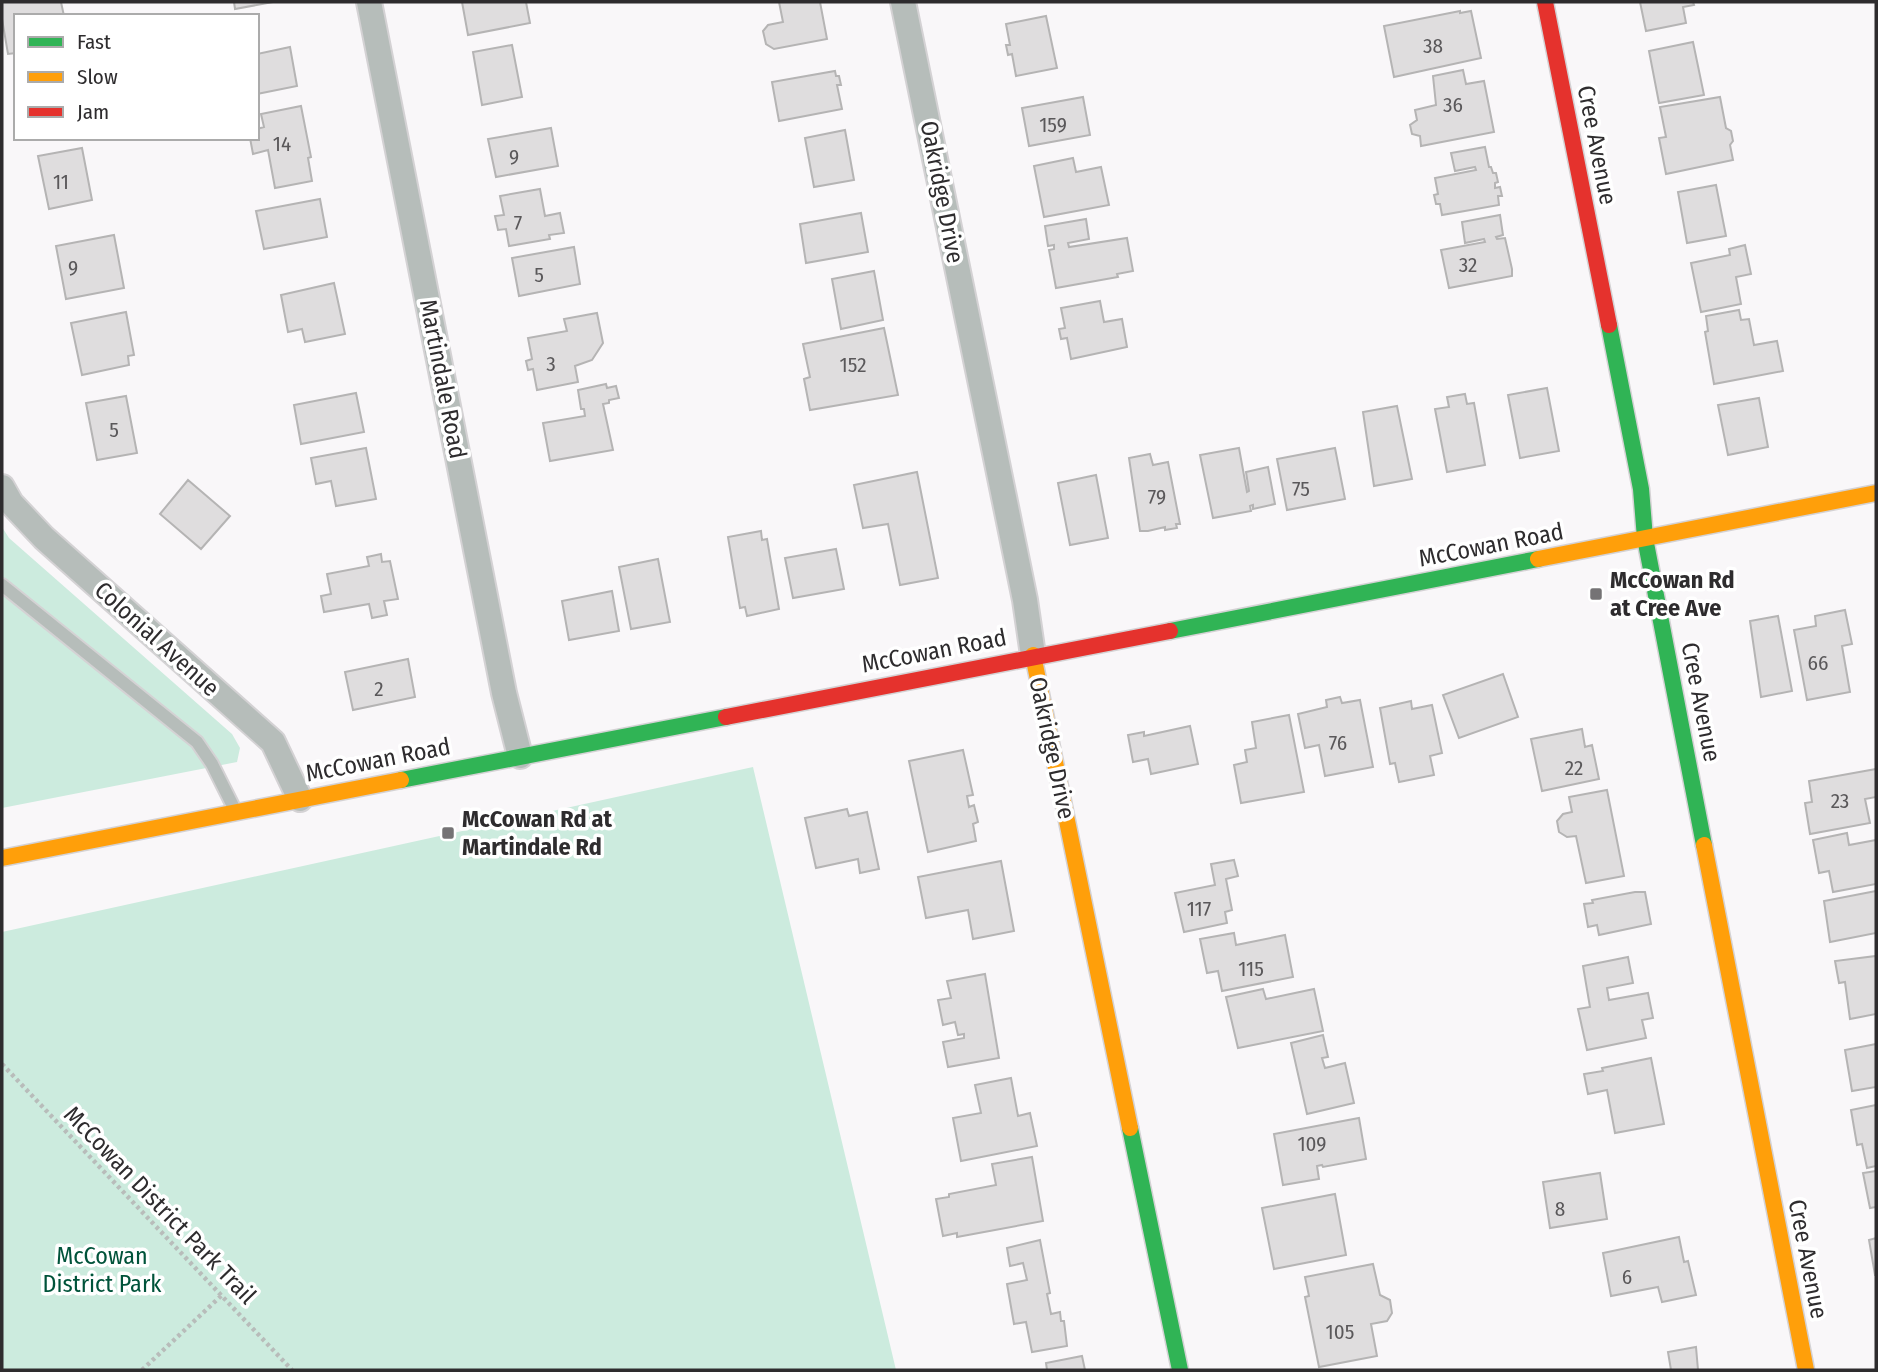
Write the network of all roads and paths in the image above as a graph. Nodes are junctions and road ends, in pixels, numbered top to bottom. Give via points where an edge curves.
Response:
1 (369, 2) edge
2 (903, 2) edge
3 (1545, 2) edge
4 (2, 487) edge
5 (1876, 493) edge
6 (1645, 538) junction
7 (2, 585) edge
8 (1033, 655) junction
9 (520, 756) junction
10 (300, 799) junction
11 (236, 812) junction
12 (2, 858) edge
13 (2, 1064) edge
14 (222, 1295) junction
15 (142, 1370) edge
16 (292, 1370) edge
17 (1180, 1370) edge
18 (1806, 1370) edge

1 - 9 street, Martindale Road
2 - 8 street, Oakridge Drive
3 - 6 street, Cree Avenue via 1641,489
4 - 10 street, Colonial Avenue via 44,538 273,742
5 - 6 street, McCowan Road
6 - 8 street, McCowan Road
6 - 18 street, Cree Avenue
7 - 11 lane via 197,742
8 - 9 street, McCowan Road
8 - 17 street, Oakridge Drive
9 - 10 street, McCowan Road
10 - 11 street, McCowan Road
11 - 12 street, McCowan Road
13 - 14 path, McCowan District Park Trail
14 - 15 path
14 - 16 path, McCowan District Park Trail

